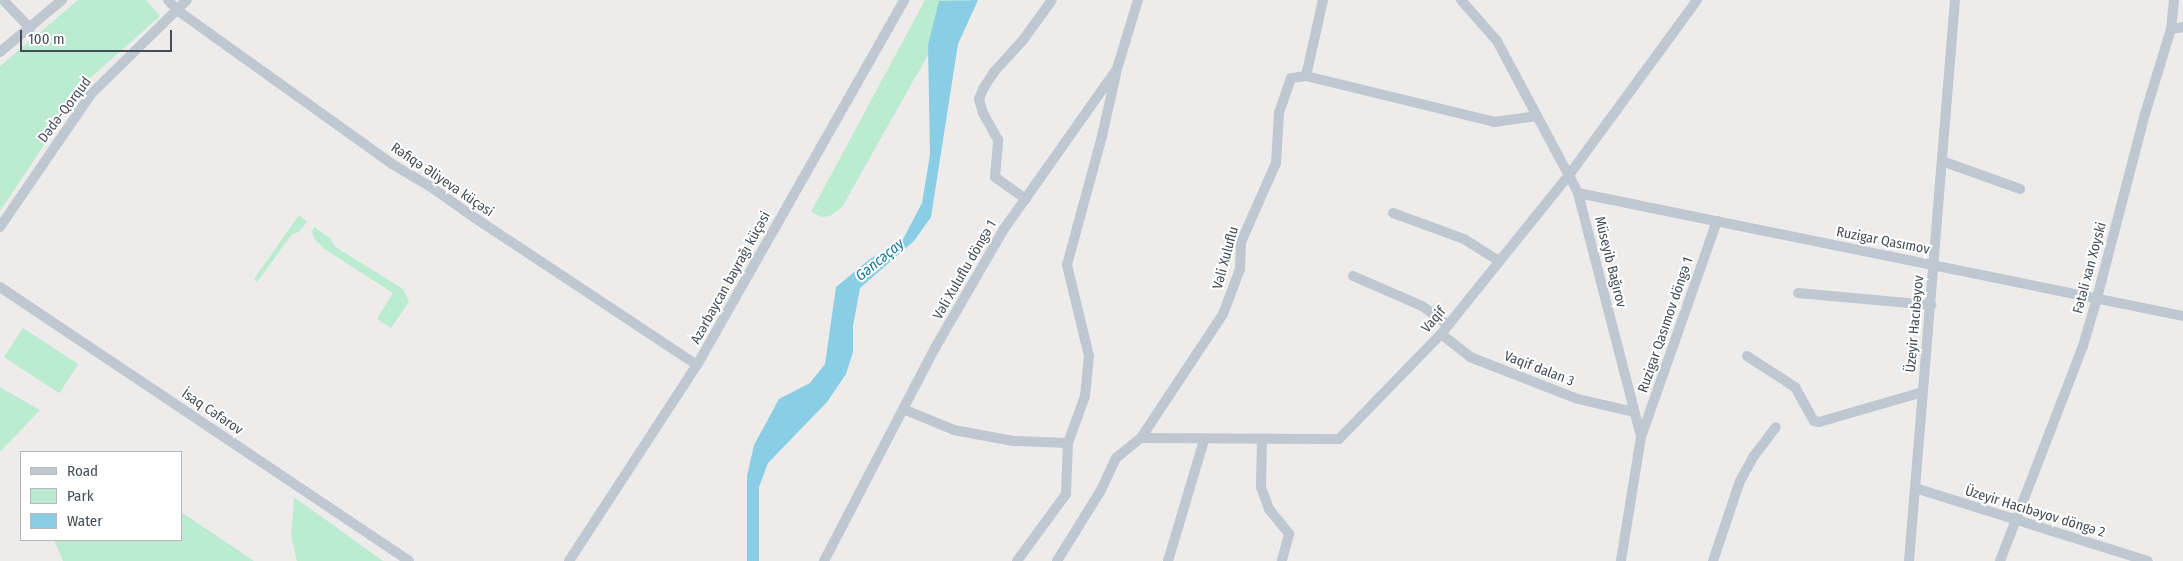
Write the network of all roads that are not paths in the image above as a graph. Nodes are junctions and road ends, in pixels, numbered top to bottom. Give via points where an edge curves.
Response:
1 (3, 0) edge
2 (62, 0) edge
3 (168, 0) edge
4 (187, 0) edge
5 (904, 0) edge
6 (1052, 0) edge
7 (1138, 0) edge
8 (1323, 0) edge
9 (1461, 0) edge
10 (1696, 0) edge
11 (1955, 0) edge
12 (2174, 0) edge
13 (177, 10) junction
14 (2183, 27) edge
15 (30, 28) junction
16 (2171, 29) junction
17 (0, 52) edge
18 (1117, 69) junction
19 (1306, 76) junction
20 (1537, 116) junction
21 (1942, 161) junction
22 (1568, 175) junction
23 (2020, 189) dead end
24 (1578, 193) junction
25 (1026, 199) junction
26 (1392, 213) dead end
27 (1717, 221) junction
28 (0, 227) edge
29 (1499, 261) junction
30 (1934, 265) junction
31 (1353, 276) dead end
32 (0, 287) edge
33 (1798, 293) dead end
34 (2098, 298) junction
35 (1930, 305) junction
36 (2183, 316) edge
37 (1448, 325) junction
38 (1441, 334) junction
39 (1747, 356) dead end
40 (697, 365) junction
41 (1923, 392) junction
42 (904, 409) junction
43 (1634, 412) junction
44 (1776, 427) dead end
45 (1641, 437) junction
46 (1141, 438) junction
47 (1262, 439) junction
48 (1204, 440) junction
49 (1068, 443) junction
50 (1915, 488) junction
51 (2015, 520) junction
52 (409, 561) edge
53 (569, 561) edge
54 (824, 561) edge
55 (1016, 561) edge
56 (1057, 561) edge
57 (1168, 561) edge
58 (1282, 561) edge
59 (1621, 561) edge
60 (1713, 561) edge
61 (1908, 561) edge
62 (2000, 561) edge
63 (2148, 561) edge

1 - 15 street
2 - 15 street
3 - 13 street, Rəfiqə Əliyeva küçəsi
4 - 13 street, Dədə-Qorqud
5 - 40 street, Azərbaycan bayrağı küçəsi
6 - 25 street via 994,72 979,99 998,140 995,177
7 - 18 street, Vəli Xuluflu döngə 1
8 - 19 street
9 - 20 street, Müseyib Bağırov via 1496,41
10 - 22 street, Vaqif
11 - 21 street, Üzeyir Hacıbəyov
12 - 16 street, Fətəli xan Xoyski
13 - 28 street, Dədə-Qorqud via 91,94
13 - 40 street, Rəfiqə Əliyeva küçəsi via 392,164
14 - 16 street
15 - 17 street
16 - 34 street, Fətəli xan Xoyski via 2145,114
18 - 25 street, Vəli Xuluflu döngə 1
18 - 49 street via 1067,265 1088,356 1085,396
19 - 20 street via 1494,122
19 - 46 street, Vəli Xuluflu via 1291,78 1288,86 1279,113 1276,163 1241,242 1240,269 1223,314
20 - 22 street, Müseyib Bağırov
21 - 23 street
21 - 30 street, Üzeyir Hacıbəyov
22 - 24 street, Müseyib Bağırov
22 - 29 street, Vaqif
24 - 27 street, Ruzigar Qasımov
24 - 43 street, Müseyib Bağırov
25 - 42 street, Vəli Xuluflu döngə 1 via 1004,229 940,339
26 - 29 street via 1464,239
27 - 30 street, Ruzigar Qasımov
27 - 45 street, Ruzigar Qasımov döngə 1
29 - 37 street, Vaqif
30 - 34 street, Ruzigar Qasımov
30 - 35 street, Üzeyir Hacıbəyov
31 - 37 street via 1422,306
32 - 52 street, İsaq Cəfərov
33 - 35 street
34 - 36 street, Ruzigar Qasımov
34 - 51 street, Fətəli xan Xoyski via 2083,346
35 - 41 street, Üzeyir Hacıbəyov
37 - 38 street, Vaqif
38 - 43 street, Vaqif dalan 3 via 1470,357 1578,399
38 - 47 street, Vaqif via 1339,438
39 - 41 street via 1795,387 1814,421
40 - 53 street, Azərbaycan bayrağı küçəsi
41 - 50 street, Üzeyir Hacıbəyov
42 - 49 street via 954,430 1013,441
42 - 54 street, Vəli Xuluflu döngə 1
43 - 45 street, Müseyib Bağırov
44 - 60 street via 1740,481
45 - 59 street, Müseyib Bağırov
46 - 48 street
46 - 56 street via 1116,458 1101,490
47 - 48 street, Vaqif
47 - 58 street via 1262,493 1269,509 1288,534
48 - 57 street
49 - 55 street via 1066,494
50 - 51 street, Üzeyir Hacıbəyov döngə 2
50 - 61 street, Üzeyir Hacıbəyov
51 - 62 street, Fətəli xan Xoyski
51 - 63 street, Üzeyir Hacıbəyov döngə 2

